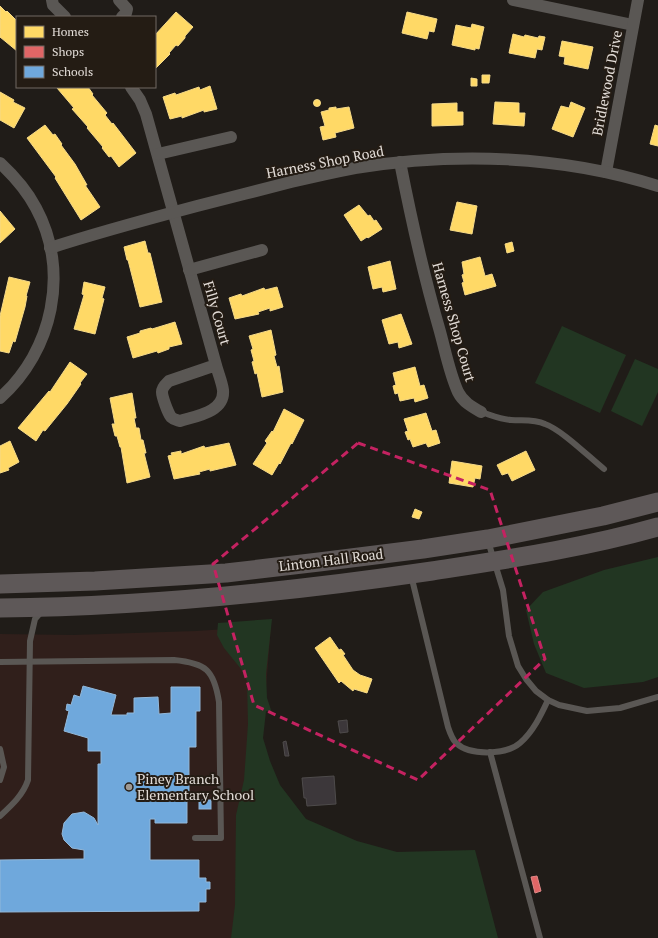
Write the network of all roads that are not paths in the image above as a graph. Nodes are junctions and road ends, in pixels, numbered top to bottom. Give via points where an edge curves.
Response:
1 (52, 0) edge
2 (119, 0) edge
3 (513, 0) edge
4 (638, 0) edge
5 (64, 16) edge
6 (123, 16) edge
7 (633, 25) junction
8 (132, 88) edge
9 (231, 137) dead end
10 (158, 154) junction
11 (400, 162) junction
12 (0, 163) edge
13 (606, 172) junction
14 (658, 186) edge
15 (174, 212) junction
16 (50, 248) junction
17 (262, 250) dead end
18 (189, 270) junction
19 (216, 365) junction
20 (0, 398) edge
21 (481, 412) joint
22 (604, 469) dead end
23 (658, 502) edge
24 (658, 527) edge
25 (488, 539) junction
26 (494, 561) junction
27 (411, 574) junction
28 (0, 584) edge
29 (47, 607) junction
30 (0, 608) edge
31 (29, 661) junction
32 (0, 662) edge
33 (658, 697) edge
34 (548, 700) junction
35 (0, 749) edge
36 (490, 752) junction
37 (0, 780) edge
38 (0, 816) edge
39 (195, 838) dead end
40 (540, 938) edge

1 - 5 street via 53,5
2 - 6 street via 126,9
3 - 7 street
4 - 7 street, Bridlewood Drive
7 - 13 street, Bridlewood Drive
8 - 10 street, Filly Court via 146,114
9 - 10 street
10 - 15 street, Filly Court
11 - 13 street, Harness Shop Road via 452,159 508,160
11 - 15 street, Harness Shop Road via 337,172
11 - 21 street, Harness Shop Court via 412,227 449,364 459,393 466,403
12 - 16 street via 24,189 36,208
13 - 14 street, Harness Shop Road
15 - 16 street, Harness Shop Road via 94,233
15 - 18 street, Filly Court
16 - 20 street via 53,295 44,335 24,371
17 - 18 street, Filly Court
18 - 19 street, Filly Court
19 - 19 street, Filly Court via 169,381 164,386 163,398 171,416 180,420 213,410 219,405 223,398 223,390
21 - 22 lane, Harness Shop Court via 497,418 533,420 545,424
23 - 25 main road, Linton Hall Road
24 - 26 main road, Linton Hall Road via 593,543
25 - 26 lane
25 - 28 main road, Linton Hall Road via 226,573
26 - 27 main road, Linton Hall Road
26 - 34 lane via 503,590 510,636 518,666 536,691
27 - 29 main road, Linton Hall Road via 223,597
27 - 36 lane via 451,736 467,750
29 - 30 main road, Linton Hall Road
29 - 31 lane via 35,619
31 - 32 lane
31 - 38 lane via 28,780 18,800
31 - 39 lane via 174,660 187,661 206,668 215,681 219,702 221,838
33 - 34 lane via 620,708 587,711
34 - 36 lane via 539,718 519,744 511,749
35 - 37 lane via 4,767
36 - 40 lane

